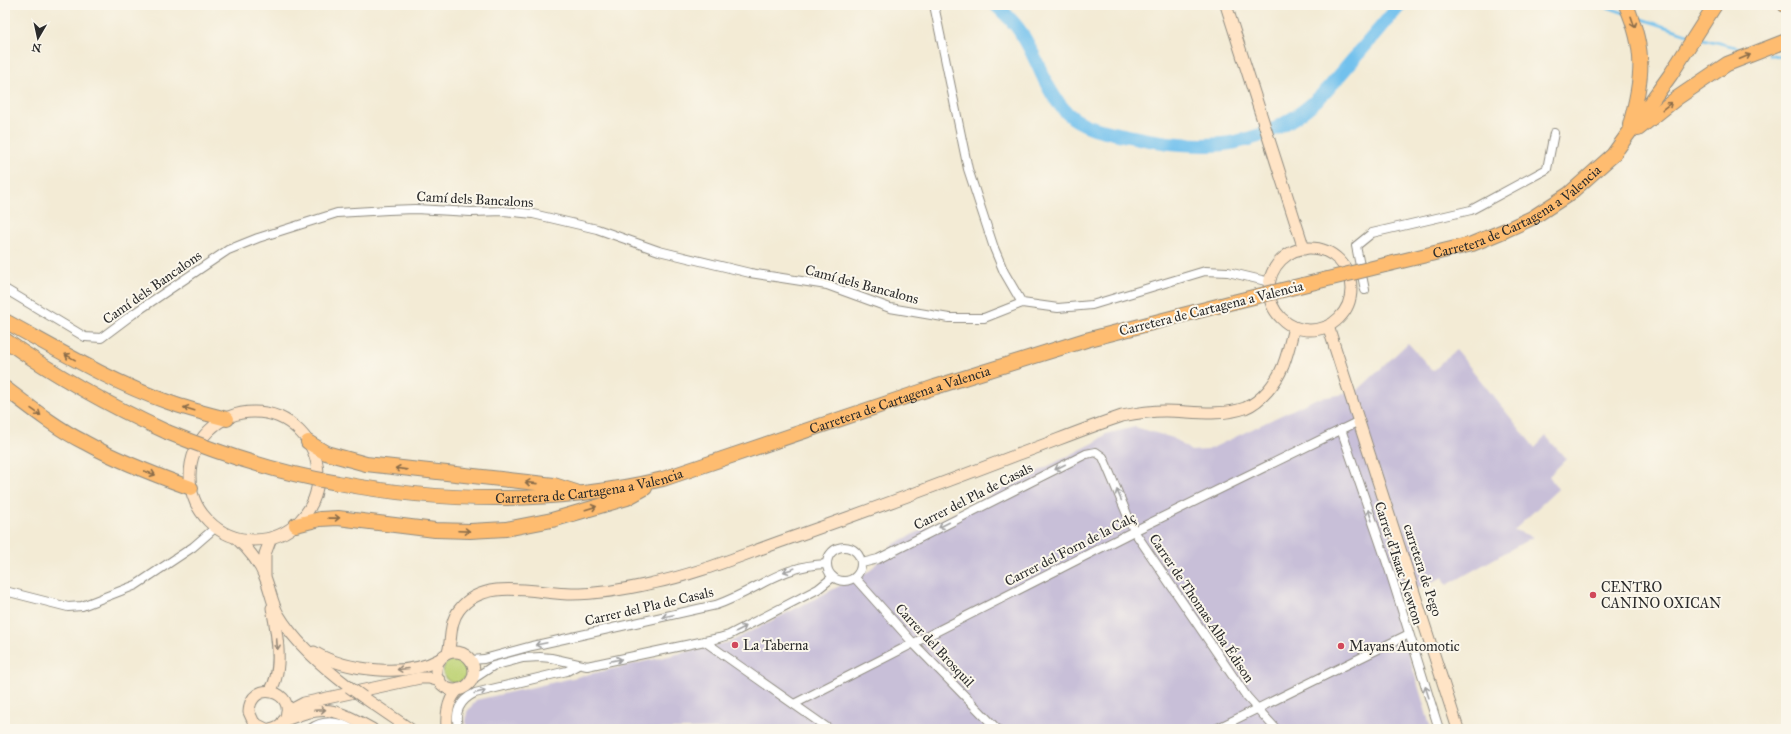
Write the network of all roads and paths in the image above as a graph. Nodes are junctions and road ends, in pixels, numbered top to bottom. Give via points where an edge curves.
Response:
1 (934, 5) edge
2 (1226, 5) edge
3 (1626, 5) edge
4 (1715, 5) edge
5 (1786, 41) edge
6 (1554, 132) dead end
7 (1626, 138) junction
8 (1304, 249) junction
9 (1270, 282) junction
10 (5, 289) edge
11 (1365, 290) dead end
12 (1022, 303) junction
13 (5, 321) edge
14 (1328, 326) junction
15 (1294, 327) junction
16 (5, 340) edge
17 (5, 388) edge
18 (226, 419) junction
19 (1360, 421) junction
20 (1341, 429) junction
21 (308, 442) junction
22 (1096, 452) joint
23 (663, 478) junction
24 (191, 488) junction
25 (582, 494) junction
26 (296, 525) junction
27 (216, 527) junction
28 (1134, 531) junction
29 (236, 538) junction
30 (271, 538) junction
31 (827, 564) junction
32 (862, 564) junction
33 (265, 577) junction
34 (833, 577) junction
35 (855, 578) junction
36 (5, 591) edge
37 (269, 592) junction
38 (1409, 634) junction
39 (451, 635) junction
40 (704, 641) junction
41 (914, 644) junction
42 (303, 645) junction
43 (462, 653) junction
44 (442, 660) junction
45 (471, 660) junction
46 (578, 665) junction
47 (420, 678) junction
48 (473, 679) junction
49 (440, 681) junction
50 (459, 689) junction
51 (270, 692) junction
52 (794, 704) junction
53 (1258, 708) junction
54 (283, 717) edge
55 (261, 728) edge
56 (270, 729) edge
57 (310, 729) edge
58 (352, 729) edge
59 (372, 729) edge
60 (410, 729) edge
61 (447, 729) edge
62 (459, 729) edge
63 (829, 729) edge
64 (997, 729) edge
65 (1216, 729) edge
66 (1276, 729) edge
67 (1439, 729) edge
68 (1458, 729) edge

1 - 12 street via 968,169 994,248
2 - 8 main road
3 -> 7 highway via 1639,40 1641,66 1640,89
4 - 7 highway, Carretera de Cartagena a Valencia
7 -> 5 highway via 1677,98 1727,64
6 - 11 street via 1547,169 1525,182 1471,210 1372,233 1356,246
7 - 23 highway, Carretera de Cartagena a Valencia, bridge via 1613,155 1569,194 1532,218 1472,244 1086,340 934,387
8 - 9 main road via 1291,253 1280,261
8 - 14 main road via 1316,248 1337,258 1350,277 1352,288 1346,311
9 - 12 street via 1228,272 1205,270 1092,305 1058,308
9 - 15 main road via 1269,293 1274,308 1284,321
10 - 12 street, Camí dels Bancalons via 85,337 100,338 228,250 337,213 415,209 504,211 562,220 660,251 750,273 827,285 890,308 926,315 984,318
18 -> 13 highway via 173,404 135,388 80,362
14 - 15 main road via 1317,330
14 - 19 main road, carretera de Pego
15 - 39 main road via 1287,355 1277,378 1266,392 1245,408 1222,412 1150,411 1122,416 805,533 659,582 573,594 490,591 474,597 458,611
16 - 25 highway, Carretera de Cartagena a Valencia, bridge via 44,367 95,396 167,432 258,465 338,483 440,497 536,497
17 -> 24 highway via 37,413 83,442
18 - 21 main road via 250,413 275,416 288,422
18 - 24 main road via 207,433 197,448 191,464
19 - 20 street, Carrer del Forn de la Calç
19 - 68 main road, carretera de Pego
20 - 28 street, Carrer del Forn de la Calç
38 -> 20 street, Carrer d'Isaac Newton
25 -> 21 highway via 554,485 366,464 326,453
21 - 26 main road via 316,459 319,477 316,495 308,511
28 -> 22 street, Carrer de Thomas Alba Édison via 1103,457
22 -> 32 street, Carrer del Pla de Casals via 1086,454 878,559
23 - 25 highway, Carretera de Cartagena a Valencia
26 -> 23 highway via 338,518 435,530 506,529 552,520 627,498
24 - 27 main road via 204,516
26 - 30 main road
27 - 29 main road
27 - 36 street via 193,547 136,585 82,606 68,607
28 - 41 street, Carrer del Forn de la Calç
28 - 53 street, Carrer de Thomas Alba Édison via 1247,697
29 - 30 main road
29 - 33 main road via 254,557
30 - 33 main road via 266,554
31 - 32 street via 834,549 846,546 858,552
31 - 34 street
31 -> 45 street, Carrer del Pla de Casals via 788,570 716,605
32 - 35 street
33 - 37 main road
34 - 35 street via 842,581
40 -> 34 street via 729,634 818,589
35 - 41 street, Carrer del Brosquil
37 - 42 main road via 278,613
37 -> 51 main road via 274,615 278,664 277,679
38 - 53 street
67 -> 38 street, Carrer d'Isaac Newton
39 - 43 main road via 456,648
39 - 44 main road
46 -> 40 street via 592,665
40 - 52 street
41 - 52 street, Carrer del Forn de la Calç
41 - 64 street, Carrer del Brosquil
44 -> 42 main road via 408,668 372,669 334,661
42 - 60 main road, bridge via 349,687
43 - 44 main road
43 - 45 main road
44 - 47 main road via 429,674
44 - 49 main road via 437,675
45 - 48 main road via 474,669
46 - 48 street via 560,659 530,657 493,666
62 -> 46 street via 457,711 462,702 475,693 567,671
47 - 49 main road
47 - 54 main road via 304,703
48 - 50 main road via 467,686
49 - 50 main road via 447,688
50 - 61 main road via 448,705
51 - 54 main road via 278,694
51 - 55 main road via 256,695 250,703 250,716
52 - 63 street
53 - 65 street
53 - 66 street, Carrer de Thomas Alba Édison
54 - 56 main road
54 -> 59 main road via 309,711 329,710 346,715
57 - 58 street via 330,721

